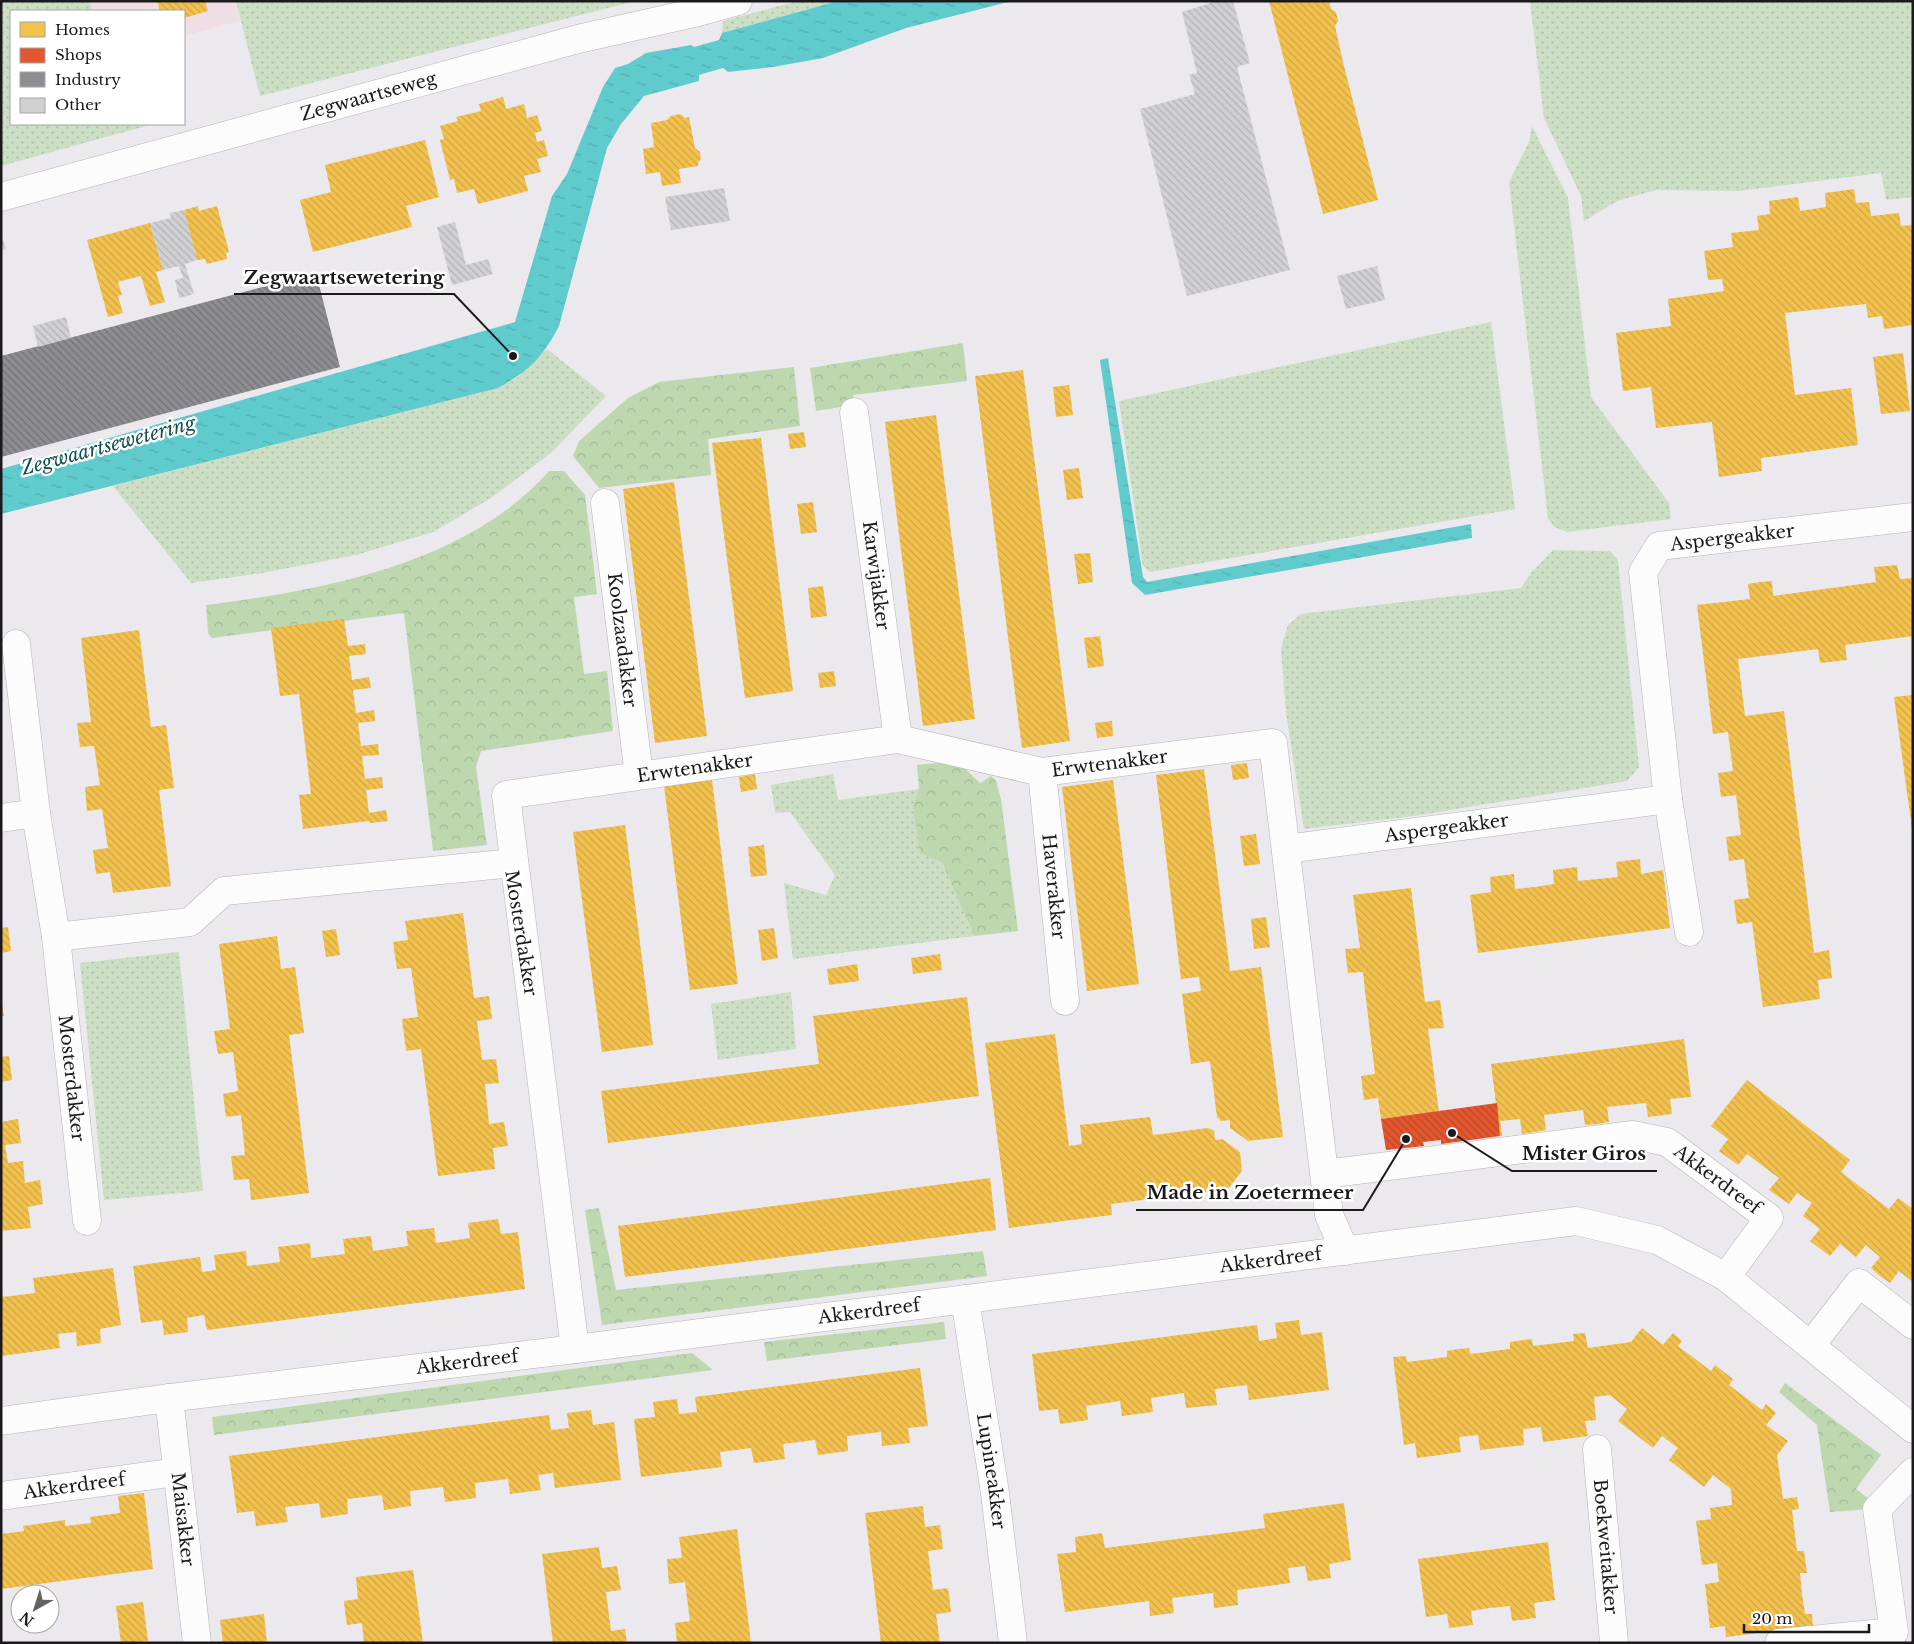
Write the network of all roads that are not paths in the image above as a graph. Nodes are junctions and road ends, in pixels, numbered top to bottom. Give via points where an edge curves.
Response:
1 (738, 1) edge
2 (1, 197) edge
3 (854, 412) dead end
4 (605, 503) dead end
5 (1913, 517) edge
6 (16, 644) dead end
7 (898, 740) junction
8 (1042, 772) junction
9 (639, 775) junction
10 (1668, 799) junction
11 (36, 813) junction
12 (1, 818) edge
13 (1286, 848) junction
14 (514, 863) junction
15 (1688, 932) dead end
16 (56, 937) junction
17 (1065, 1002) dead end
18 (1325, 1174) junction
19 (88, 1221) dead end
20 (1344, 1251) junction
21 (1726, 1277) junction
22 (965, 1299) junction
23 (1913, 1324) edge
24 (1811, 1345) junction
25 (575, 1349) junction
26 (169, 1398) junction
27 (1, 1421) edge
28 (1913, 1429) edge
29 (1597, 1449) dead end
30 (177, 1472) junction
31 (1913, 1472) edge
32 (1, 1496) edge
33 (197, 1643) edge
34 (1014, 1643) edge
35 (1614, 1643) edge
36 (1779, 1643) edge

1 - 2 street, Zegwaartseweg via 578,39
3 - 7 street, Karwijakker
4 - 9 street, Koolzaadakker
5 - 10 street, Aspergeakker via 1659,546 1643,572
6 - 11 street, Mosterdakker
7 - 8 street, Erwtenakker
7 - 9 street, Erwtenakker
8 - 13 street, Erwtenakker via 1273,743
8 - 17 street, Haverakker
9 - 14 street, Erwtenakker via 506,795
10 - 13 street, Aspergeakker
10 - 15 street, Aspergeakker
11 - 12 street
11 - 16 street, Mosterdakker
13 - 18 street, Erwtenakker
14 - 16 street, Mosterdakker via 224,892 190,922
14 - 25 street, Mosterdakker
16 - 19 street, Mosterdakker
18 - 20 street, Erwtenakker via 1329,1215
18 - 21 street, Akkerdreef via 1633,1135 1667,1142 1769,1218
20 - 21 street, Akkerdreef via 1576,1221 1657,1240
20 - 22 street, Akkerdreef
21 - 24 street, Akkerdreef
22 - 25 street, Akkerdreef
22 - 34 street, Lupineakker
23 - 24 street via 1859,1283
24 - 28 street, Akkerdreef
25 - 26 street, Akkerdreef
26 - 27 street, Akkerdreef
26 - 30 street, Maisakker
29 - 35 street, Boekweitakker
30 - 32 street, Akkerdreef
30 - 33 street, Maisakker
31 - 36 street via 1876,1510 1894,1632

